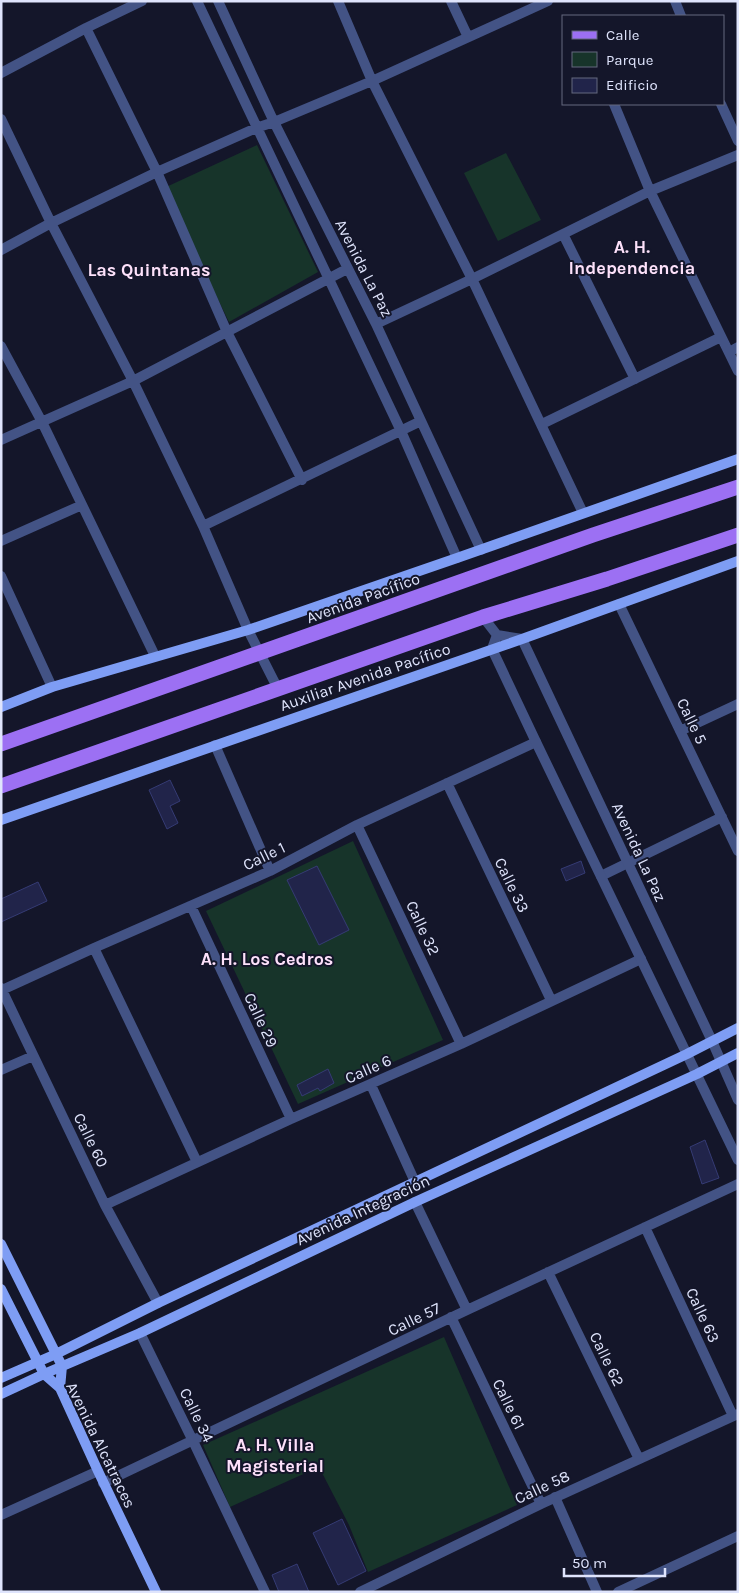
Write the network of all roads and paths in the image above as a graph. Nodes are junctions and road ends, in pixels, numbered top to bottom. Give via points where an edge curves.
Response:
1 (142, 1) edge
2 (197, 1) edge
3 (218, 1) edge
4 (338, 1) edge
5 (450, 1) edge
6 (548, 1) edge
7 (675, 1) edge
8 (681, 15) edge
9 (86, 28) junction
10 (468, 37) junction
11 (1, 73) edge
12 (372, 81) junction
13 (614, 105) edge
14 (721, 105) edge
15 (1, 118) edge
16 (274, 122) junction
17 (256, 128) junction
18 (738, 141) edge
19 (738, 155) edge
20 (157, 172) junction
21 (650, 191) junction
22 (51, 223) junction
23 (563, 234) junction
24 (1, 250) edge
25 (347, 269) junction
26 (328, 278) junction
27 (472, 279) junction
28 (376, 324) junction
29 (227, 332) junction
30 (721, 337) junction
31 (1, 346) edge
32 (733, 349) edge
33 (738, 371) edge
34 (635, 379) junction
35 (132, 381) junction
36 (421, 421) junction
37 (42, 422) junction
38 (542, 424) junction
39 (401, 431) junction
40 (1, 440) edge
41 (738, 459) edge
42 (302, 480) junction
43 (738, 487) edge
44 (82, 505) junction
45 (583, 513) junction
46 (204, 526) junction
47 (738, 535) edge
48 (1, 540) edge
49 (481, 550) junction
50 (457, 558) junction
51 (738, 561) edge
52 (1, 576) edge
53 (619, 604) junction
54 (483, 617) junction
55 (248, 630) junction
56 (497, 635) junction
57 (522, 639) junction
58 (492, 649) junction
59 (260, 653) junction
60 (155, 656) junction
61 (52, 687) junction
62 (278, 689) junction
63 (738, 704) edge
64 (1, 707) edge
65 (680, 730) junction
66 (536, 742) junction
67 (1, 744) edge
68 (215, 745) junction
69 (447, 783) junction
70 (1, 786) edge
71 (722, 817) junction
72 (1, 820) edge
73 (357, 825) junction
74 (738, 851) edge
75 (627, 862) junction
76 (270, 871) junction
77 (601, 876) junction
78 (191, 906) junction
79 (94, 948) junction
80 (641, 959) junction
81 (2, 989) edge
82 (551, 1000) junction
83 (738, 1028) edge
84 (712, 1041) junction
85 (461, 1044) junction
86 (738, 1053) edge
87 (687, 1054) junction
88 (34, 1056) junction
89 (721, 1061) junction
90 (1, 1070) edge
91 (697, 1074) junction
92 (371, 1085) junction
93 (738, 1100) edge
94 (291, 1119) junction
95 (738, 1160) edge
96 (197, 1162) junction
97 (415, 1182) junction
98 (738, 1184) edge
99 (415, 1202) junction
100 (105, 1205) junction
101 (645, 1227) junction
102 (1, 1244) edge
103 (548, 1272) junction
104 (1, 1289) edge
105 (158, 1304) junction
106 (467, 1310) junction
107 (451, 1318) junction
108 (140, 1333) junction
109 (56, 1354) junction
110 (37, 1362) junction
111 (62, 1366) junction
112 (44, 1374) junction
113 (1, 1378) edge
114 (60, 1388) junction
115 (1, 1394) edge
116 (736, 1414) edge
117 (193, 1441) junction
118 (639, 1459) junction
119 (98, 1471) junction
120 (104, 1483) junction
121 (555, 1498) junction
122 (541, 1504) junction
123 (1, 1515) edge
124 (738, 1536) edge
125 (156, 1592) edge
126 (264, 1592) edge
127 (360, 1592) edge
128 (597, 1592) edge
129 (618, 1592) edge

1 - 9 street
2 - 17 street
3 - 16 street, Avenida La Paz
4 - 12 street
5 - 10 street
6 - 10 street
7 - 8 street
9 - 11 street
9 - 20 street
10 - 12 street
12 - 16 street
12 - 27 street
13 - 21 street
14 - 18 street
15 - 22 street
16 - 17 street
16 - 25 street, Avenida La Paz
17 - 20 street
17 - 26 street
19 - 21 street
20 - 22 street
20 - 29 street
21 - 23 street
21 - 30 street
22 - 24 street
22 - 35 street
23 - 27 street
23 - 34 street
25 - 26 street
25 - 28 street, Avenida La Paz
26 - 29 street
26 - 39 street
27 - 28 street
27 - 38 street
28 - 36 street, Avenida La Paz
29 - 35 street
29 - 42 street
30 - 32 street
30 - 34 street
31 - 37 street
32 - 33 street
34 - 38 street
35 - 37 street
35 - 46 street
36 - 39 street
36 - 49 street, Avenida La Paz
37 - 40 street
37 - 44 street
38 - 45 street
39 - 42 street
39 - 50 street
41 - 45 main road
42 - 46 street
43 - 59 main road, Avenida Pacífico
44 - 48 street
44 - 60 street
45 - 49 main road
46 - 55 street
47 - 54 main road
49 - 50 main road
50 - 55 main road
51 - 53 main road, Auxiliar Avenida Pacífico
52 - 61 street
53 - 57 main road, Auxiliar Avenida Pacífico
53 - 65 street, Calle 5
54 - 56 street
54 - 62 main road
55 - 59 street
55 - 60 main road
56 - 57 street
56 - 58 street
57 - 58 main road, Auxiliar Avenida Pacífico
57 - 75 street, Avenida La Paz
58 - 66 street
58 - 68 main road, Auxiliar Avenida Pacífico
59 - 62 street
59 - 67 main road, Avenida Pacífico
60 - 61 main road
61 - 64 main road
62 - 70 main road
63 - 65 street
65 - 71 street, Calle 5
66 - 69 street, Calle 1
66 - 77 street
68 - 72 main road, Auxiliar Avenida Pacífico
68 - 76 street
69 - 73 street, Calle 1
69 - 82 street, Calle 33
71 - 74 street, Calle 5
71 - 75 street
73 - 76 street, Calle 1
73 - 85 street, Calle 32
75 - 77 street
75 - 84 street, Avenida La Paz
76 - 78 street, Calle 1
77 - 80 street
78 - 79 street, Calle 1
78 - 94 street, Calle 29
79 - 81 street, Calle 1
79 - 96 street
80 - 82 street, Calle 6
80 - 87 street
81 - 88 street, Calle 60
82 - 85 street, Calle 6
83 - 84 main road
84 - 87 main road
84 - 89 street, Avenida La Paz
85 - 92 street, Calle 6
86 - 89 main road, Avenida Integración
87 - 91 street
87 - 97 main road
88 - 90 street
88 - 100 street, Calle 60
89 - 91 main road, Avenida Integración
89 - 93 street, Avenida La Paz
91 - 95 street
91 - 99 main road, Avenida Integración
92 - 94 street, Calle 6
92 - 97 street
94 - 96 street, Calle 6
96 - 100 street, Calle 6
97 - 105 main road
98 - 101 street, Calle 57
99 - 106 street
99 - 108 main road, Avenida Integración
100 - 105 street, Calle 60
101 - 103 street, Calle 57
101 - 116 street, Calle 63
102 - 109 main road
103 - 106 street, Calle 57
103 - 118 street, Calle 62
104 - 110 main road, Avenida Alcatraces
105 - 109 main road
106 - 107 street, Calle 57
107 - 117 street, Calle 57
107 - 122 street, Calle 61
108 - 111 main road, Avenida Integración
108 - 117 street, Calle 34
109 - 110 main road
109 - 111 main road
110 - 112 main road, Avenida Alcatraces
110 - 113 main road
111 - 112 main road, Avenida Integración
111 - 114 main road
112 - 114 main road, Avenida Alcatraces
112 - 115 main road, Avenida Integración
114 - 119 main road, Avenida Alcatraces
116 - 118 street, Calle 58
117 - 120 street, Calle 57
117 - 126 street, Calle 34
118 - 121 street, Calle 58
119 - 120 main road, Avenida Alcatraces
119 - 123 street
120 - 125 main road, Avenida Alcatraces
121 - 122 street, Calle 58
121 - 128 street
122 - 127 street, Calle 58
124 - 129 street

